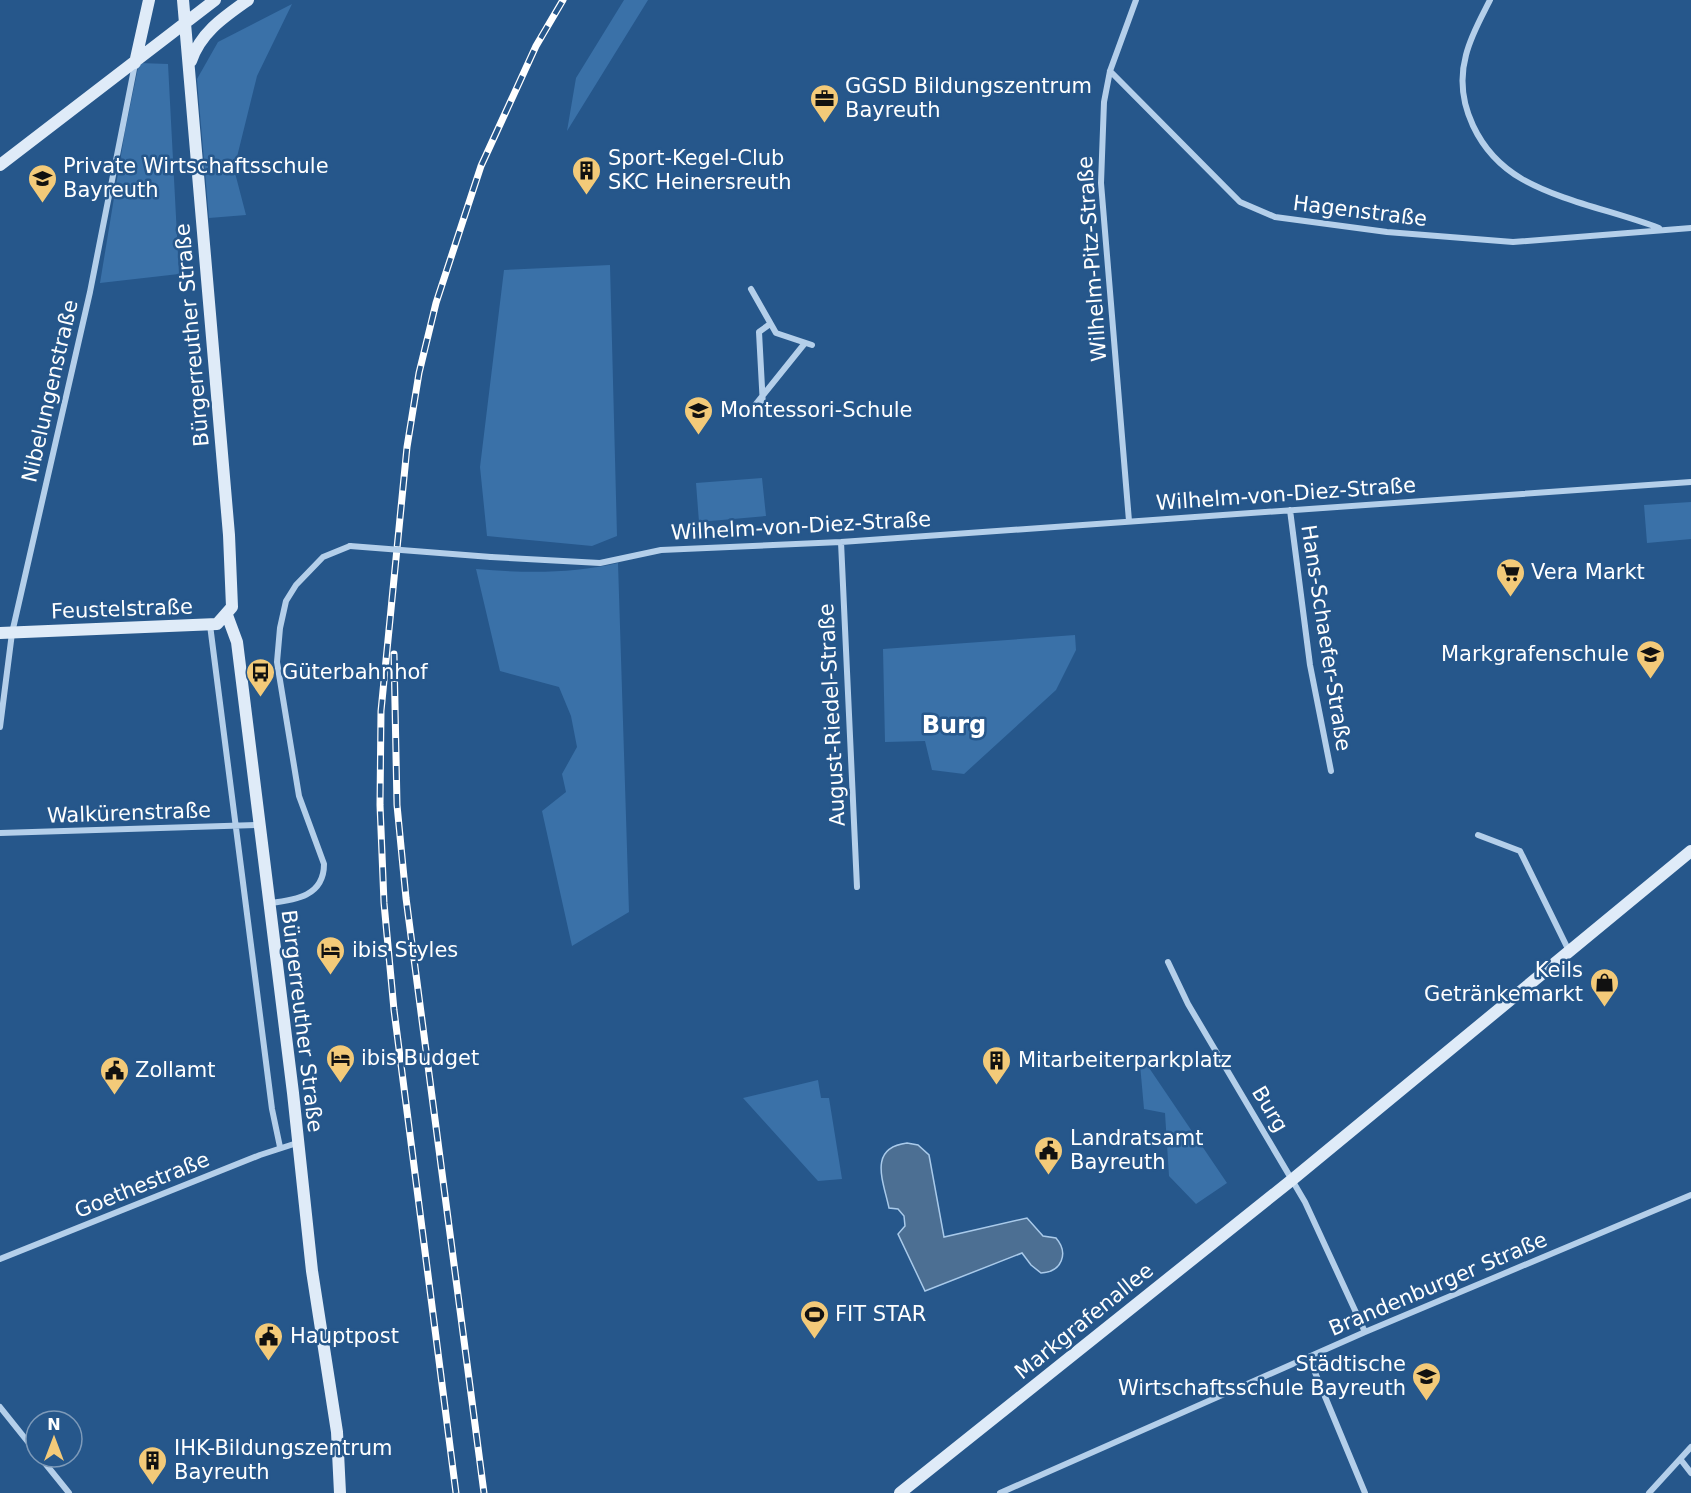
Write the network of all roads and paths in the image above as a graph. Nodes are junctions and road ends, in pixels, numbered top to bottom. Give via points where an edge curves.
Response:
1 (149, 0) edge
2 (183, 0) edge
3 (215, 0) edge
4 (248, 0) edge
5 (1136, 0) edge
6 (1490, 0) edge
7 (185, 23) junction
8 (135, 63) junction
9 (189, 65) junction
10 (1110, 71) junction
11 (0, 165) edge
12 (1691, 228) edge
13 (1662, 229) junction
14 (751, 289) dead end
15 (770, 324) junction
16 (763, 397) junction
17 (759, 405) dead end
18 (1691, 482) edge
19 (1290, 510) junction
20 (1129, 521) junction
21 (841, 542) junction
22 (227, 615) junction
23 (210, 625) junction
24 (6, 633) edge
25 (0, 727) edge
26 (1330, 771) dead end
27 (259, 825) junction
28 (238, 826) junction
29 (0, 833) edge
30 (1478, 835) dead end
31 (1691, 851) edge
32 (857, 887) dead end
33 (268, 903) junction
34 (1569, 952) junction
35 (1168, 962) dead end
36 (297, 1143) junction
37 (280, 1147) junction
38 (1293, 1179) junction
39 (1691, 1195) edge
40 (0, 1259) edge
41 (1365, 1332) junction
42 (1309, 1358) junction
43 (0, 1407) edge
44 (24, 1437) edge
45 (1691, 1447) edge
46 (1681, 1460) junction
47 (50, 1469) edge
48 (1691, 1473) edge
49 (69, 1493) edge
50 (340, 1493) edge
51 (900, 1493) edge
52 (1000, 1493) edge
53 (1365, 1493) edge
54 (1649, 1493) edge

1 - 8 street
2 - 7 street, Bürgerreuther Straße
3 - 7 street
4 - 9 street via 206,33
5 - 10 street, Wilhelm-Pitz-Straße
6 - 13 street, Hagenstraße via 1473,34 1463,72 1468,114 1486,148 1507,168 1539,187
7 - 8 street
7 - 9 street, Bürgerreuther Straße
8 - 11 street
8 - 24 street, Nibelungenstraße via 90,292
9 - 22 street, Bürgerreuther Straße via 233,601
10 - 13 street, Hagenstraße via 1240,202 1275,217 1387,232 1513,242
10 - 20 street, Wilhelm-Pitz-Straße via 1101,130 1101,183
12 - 13 street, Hagenstraße
14 - 15 street
15 - 16 street via 759,332
15 - 16 street via 776,333 809,344
16 - 17 street
18 - 19 street, Wilhelm-von-Diez-Straße
19 - 20 street, Wilhelm-von-Diez-Straße
19 - 26 street, Hans-Schaefer-Straße via 1310,665
20 - 21 street, Wilhelm-von-Diez-Straße
21 - 32 street, August-Riedel-Straße
21 - 33 street, Wilhelm-von-Diez-Straße, bridge via 661,550 600,563 350,546 323,557 286,601 277,662 299,796 324,873 319,887 303,897
22 - 23 street, Feustelstraße
22 - 27 street, Bürgerreuther Straße via 237,642
23 - 24 street, Feustelstraße
23 - 28 street, Bürgerreuther Straße
24 - 25 street, Nibelungenstraße
27 - 28 street, Walkürenstraße
27 - 33 street, Bürgerreuther Straße
28 - 29 street, Walkürenstraße
28 - 37 street, Bürgerreuther Straße
30 - 34 street via 1520,851
31 - 34 street, Markgrafenallee
33 - 36 street, Bürgerreuther Straße
34 - 38 street, Markgrafenallee
35 - 38 street, Burg via 1188,1004
36 - 37 street, Goethestraße
36 - 50 street, Bürgerreuther Straße via 337,1432
37 - 40 street, Goethestraße
38 - 41 street
38 - 51 street, Markgrafenallee
39 - 41 street, Brandenburger Straße
41 - 42 street, Brandenburger Straße
42 - 52 street, Brandenburger Straße
42 - 53 street
43 - 44 street
45 - 46 street
46 - 48 street
46 - 54 street
47 - 49 street

